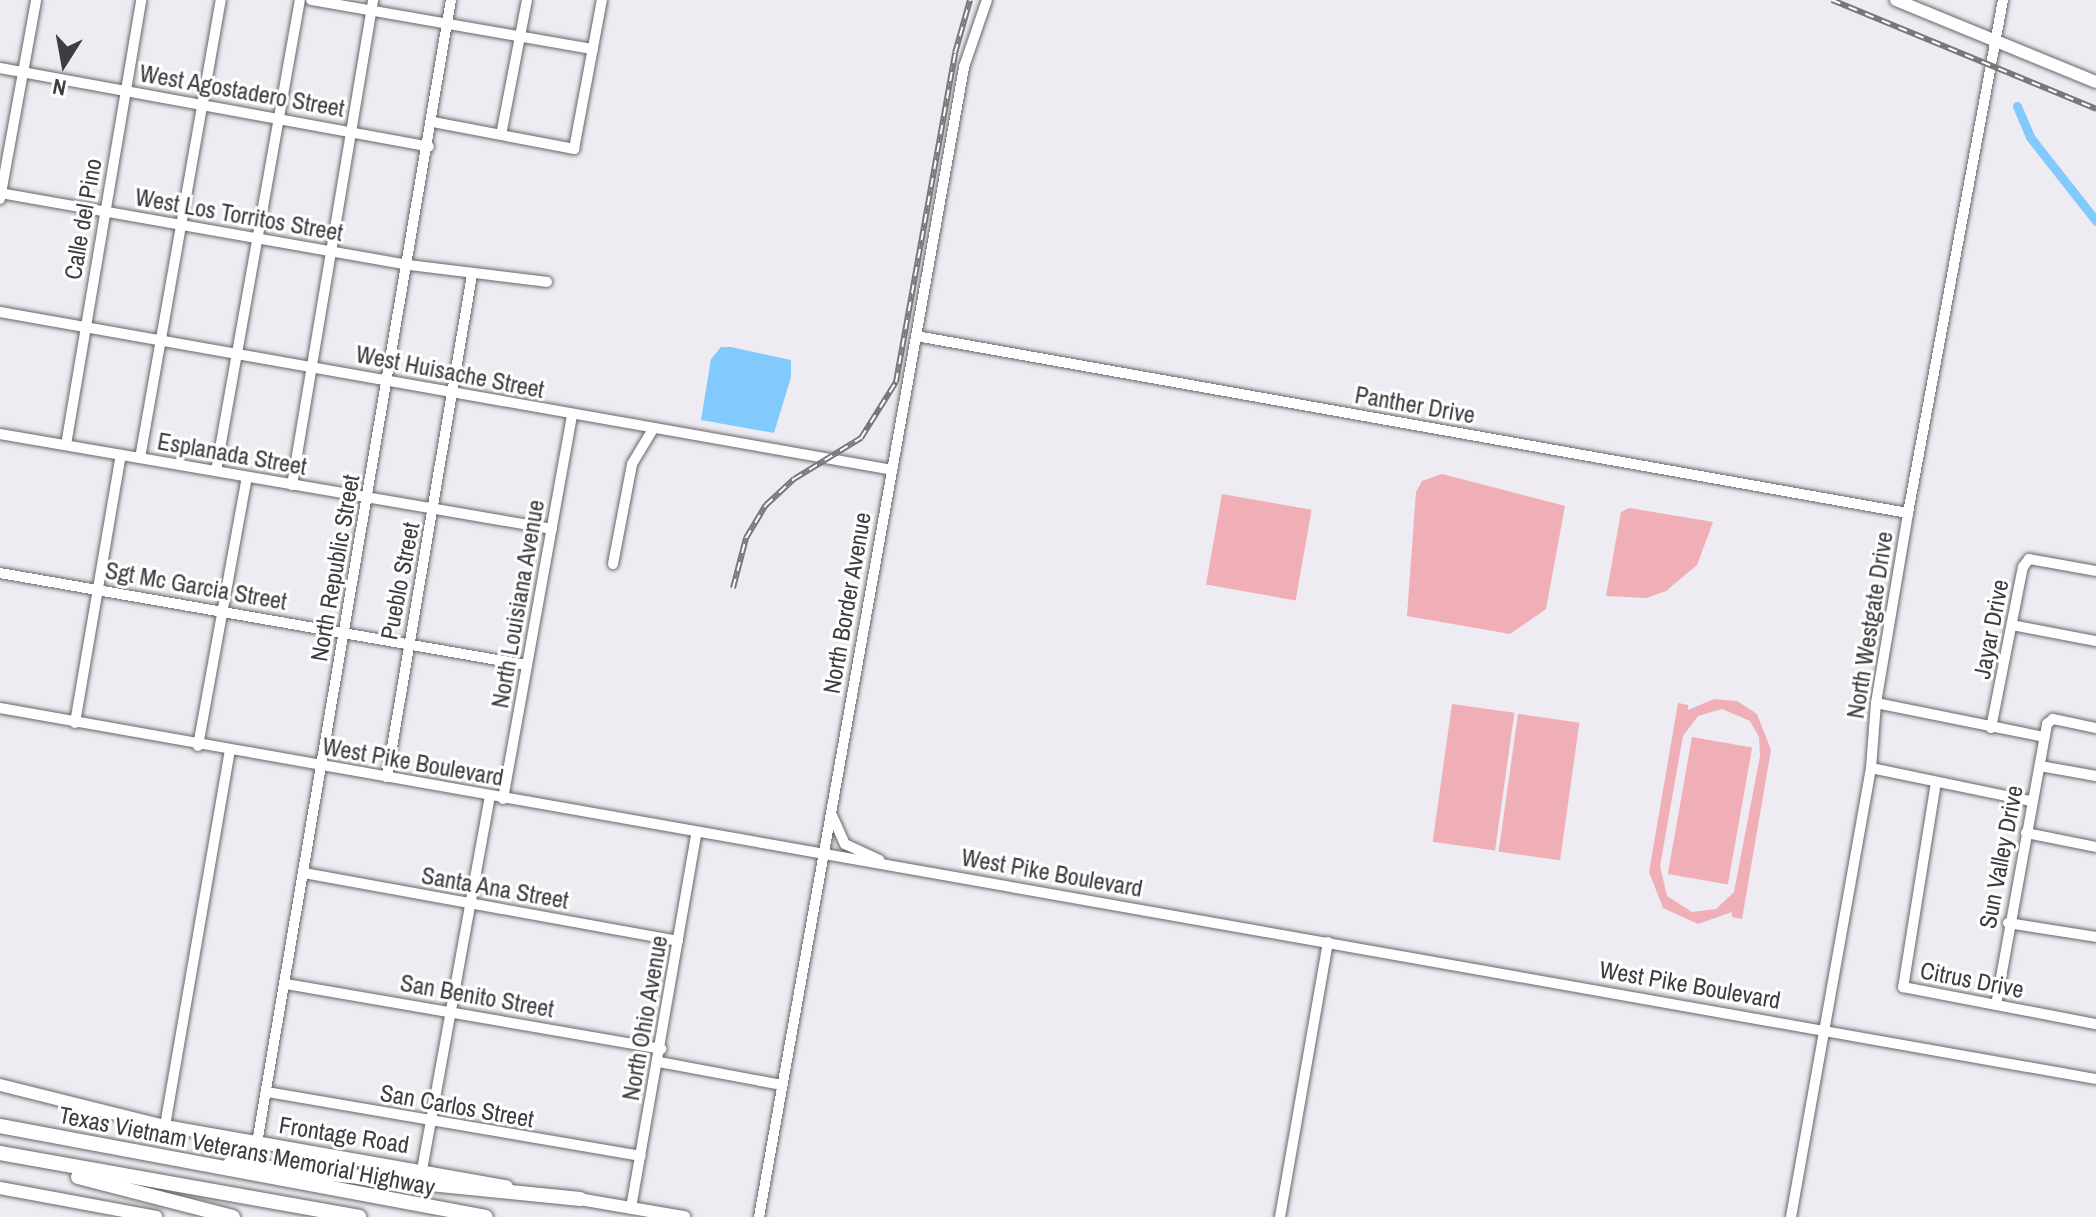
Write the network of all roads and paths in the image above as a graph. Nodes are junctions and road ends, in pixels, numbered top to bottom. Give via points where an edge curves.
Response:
1 (36, 0) edge
2 (141, 0) edge
3 (221, 0) edge
4 (300, 0) edge
5 (311, 0) edge
6 (451, 0) edge
7 (527, 0) edge
8 (602, 0) edge
9 (987, 0) edge
10 (1896, 0) edge
11 (2003, 0) edge
12 (372, 4) edge
13 (447, 22) junction
14 (520, 36) junction
15 (1996, 41) junction
16 (593, 49) junction
17 (0, 68) edge
18 (23, 72) junction
19 (2096, 82) edge
20 (126, 91) junction
21 (201, 104) junction
22 (277, 118) junction
23 (433, 122) junction
24 (350, 130) junction
25 (501, 135) junction
26 (429, 147) junction
27 (0, 195) edge
28 (104, 212) junction
29 (181, 224) junction
30 (257, 239) junction
31 (331, 251) junction
32 (409, 265) junction
33 (472, 275) junction
34 (547, 282) dead end
35 (0, 312) edge
36 (85, 328) junction
37 (916, 336) junction
38 (161, 341) junction
39 (237, 354) junction
40 (312, 367) junction
41 (389, 381) junction
42 (454, 393) junction
43 (572, 416) junction
44 (653, 429) junction
45 (0, 434) edge
46 (66, 445) junction
47 (121, 455) junction
48 (140, 458) junction
49 (892, 470) junction
50 (216, 471) junction
51 (247, 477) junction
52 (292, 485) junction
53 (368, 497) junction
54 (433, 511) junction
55 (1908, 513) junction
56 (552, 529) junction
57 (613, 564) dead end
58 (2096, 571) edge
59 (0, 573) edge
60 (97, 589) junction
61 (223, 611) junction
62 (2012, 625) junction
63 (344, 632) junction
64 (2096, 641) edge
65 (408, 643) junction
66 (526, 665) junction
67 (1876, 703) junction
68 (0, 708) edge
69 (75, 723) junction
70 (1991, 728) junction
71 (2096, 728) edge
72 (2044, 737) junction
73 (198, 746) junction
74 (230, 751) junction
75 (322, 766) junction
76 (2040, 766) junction
77 (1871, 768) junction
78 (2096, 776) edge
79 (387, 777) junction
80 (1936, 782) junction
81 (490, 797) junction
82 (503, 799) junction
83 (2031, 801) junction
84 (830, 811) junction
85 (2026, 833) junction
86 (696, 835) junction
87 (2096, 847) edge
88 (823, 856) junction
89 (891, 865) junction
90 (304, 873) junction
91 (472, 904) junction
92 (2008, 923) junction
93 (2096, 937) edge
94 (678, 941) junction
95 (1328, 942) junction
96 (286, 984) junction
97 (1996, 1005) junction
98 (453, 1012) junction
99 (2096, 1024) edge
100 (1824, 1029) junction
101 (661, 1049) junction
102 (659, 1062) junction
103 (2096, 1079) edge
104 (0, 1085) edge
105 (782, 1085) junction
106 (267, 1092) junction
107 (432, 1124) junction
108 (0, 1126) edge
109 (165, 1126) junction
110 (257, 1143) junction
111 (0, 1155) edge
112 (641, 1156) junction
113 (155, 1158) junction
114 (422, 1170) junction
115 (0, 1188) edge
116 (580, 1199) junction
117 (631, 1208) junction
118 (156, 1217) edge
119 (233, 1217) edge
120 (359, 1217) edge
121 (486, 1217) edge
122 (684, 1217) edge
123 (759, 1217) edge
124 (1280, 1217) edge
125 (1791, 1217) edge

1 - 18 street
2 - 20 street, Calle del Pino
3 - 21 street
4 - 22 street
5 - 12 street
6 - 13 street, North Republic Street
7 - 14 street
8 - 16 street
9 - 37 street, North Border Avenue via 964,67
10 - 15 main road
11 - 15 street, North Westgate Drive
12 - 13 street
12 - 24 street
13 - 14 street
13 - 23 street, North Republic Street
14 - 16 street
14 - 25 street
15 - 19 main road
15 - 55 street, North Westgate Drive
16 - 25 street via 574,149
17 - 18 street, West Agostadero Street
18 - 20 street, West Agostadero Street
18 - 27 street
20 - 21 street, West Agostadero Street
20 - 28 street, Calle del Pino
21 - 22 street, West Agostadero Street
21 - 29 street
22 - 24 street, West Agostadero Street
22 - 30 street
23 - 25 street
23 - 26 street, North Republic Street
24 - 26 street, West Agostadero Street
24 - 31 street
26 - 32 street, North Republic Street
27 - 28 street, West Los Torritos Street
28 - 29 street, West Los Torritos Street
28 - 36 street, Calle del Pino
29 - 30 street, West Los Torritos Street
29 - 38 street
30 - 31 street, West Los Torritos Street
30 - 39 street
31 - 32 street, West Los Torritos Street
31 - 40 street
32 - 33 street, West Los Torritos Street
32 - 41 street, North Republic Street
33 - 34 street, West Los Torritos Street
33 - 42 street, Pueblo Street
35 - 36 street, West Huisache Street
36 - 38 street, West Huisache Street
36 - 46 street, Calle del Pino
37 - 49 street, North Border Avenue
37 - 55 street, Panther Drive
38 - 39 street, West Huisache Street
38 - 48 street
39 - 40 street, West Huisache Street
39 - 50 street
40 - 41 street, West Huisache Street
40 - 52 street
41 - 42 street, West Huisache Street
41 - 53 street, North Republic Street
42 - 43 street, West Huisache Street
42 - 54 street, Pueblo Street
43 - 44 street, West Huisache Street
43 - 56 street, North Louisiana Avenue
44 - 49 street, West Huisache Street
44 - 57 street via 632,464
45 - 46 street, Esplanada Street
46 - 47 street, Esplanada Street
47 - 48 street, Esplanada Street
47 - 60 street
48 - 50 street, Esplanada Street
49 - 84 street, North Border Avenue
50 - 51 street, Esplanada Street
51 - 52 street, Esplanada Street
51 - 61 street
52 - 53 street, Esplanada Street
53 - 54 street, Esplanada Street
53 - 63 street, North Republic Street
54 - 56 street, Esplanada Street
54 - 65 street, Pueblo Street
55 - 67 street, North Westgate Drive
56 - 66 street, North Louisiana Avenue
58 - 62 street, Jayar Drive via 2029,559
59 - 60 street, Sgt Mc Garcia Street
60 - 61 street, Sgt Mc Garcia Street
60 - 69 street
61 - 63 street, Sgt Mc Garcia Street
61 - 73 street
62 - 64 street
62 - 70 street, Jayar Drive
63 - 65 street, Sgt Mc Garcia Street
63 - 75 street, North Republic Street
65 - 66 street, Sgt Mc Garcia Street
65 - 79 street, Pueblo Street
66 - 82 street, North Louisiana Avenue
67 - 70 street
67 - 77 street, North Westgate Drive
68 - 69 street, West Pike Boulevard
69 - 73 street, West Pike Boulevard
70 - 72 street
71 - 72 street, Sun Valley Drive via 2053,719
72 - 76 street, Sun Valley Drive
73 - 74 street, West Pike Boulevard
74 - 75 street, West Pike Boulevard
74 - 109 street
75 - 79 street, West Pike Boulevard
75 - 90 street, North Republic Street
76 - 78 street
76 - 83 street, Sun Valley Drive
77 - 80 street
77 - 100 street, North Westgate Drive
79 - 81 street, West Pike Boulevard
80 - 83 street
80 - 97 street, Citrus Drive via 1903,987
81 - 82 street, West Pike Boulevard
81 - 91 street
82 - 86 street, West Pike Boulevard
83 - 85 street, Sun Valley Drive
84 - 88 street, North Border Avenue
84 - 89 street via 845,844
85 - 87 street
85 - 92 street, Sun Valley Drive
86 - 88 street, West Pike Boulevard
86 - 94 street, North Ohio Avenue
88 - 89 street, West Pike Boulevard
88 - 105 street, North Border Avenue
89 - 95 street, West Pike Boulevard
90 - 91 street, Santa Ana Street
90 - 96 street, North Republic Street
91 - 94 street, Santa Ana Street
91 - 98 street
92 - 93 street
92 - 97 street, Sun Valley Drive
94 - 101 street, North Ohio Avenue
95 - 100 street, West Pike Boulevard
95 - 124 street
96 - 98 street, San Benito Street
96 - 106 street, North Republic Street
97 - 99 street, Citrus Drive
98 - 101 street, San Benito Street
98 - 107 street
100 - 103 street, West Pike Boulevard
100 - 125 street, North Westgate Drive
101 - 102 street, North Ohio Avenue
102 - 105 street
102 - 112 street, North Ohio Avenue
104 - 109 main road, Frontage Road
105 - 123 street, North Border Avenue
106 - 107 street, San Carlos Street
106 - 110 street, North Republic Street
107 - 112 street, San Carlos Street
107 - 114 street
108 - 113 highway, Texas Vietnam Veterans Memorial Highway
109 - 110 main road, Frontage Road
110 - 114 main road, Frontage Road
111 - 119 highway
111 - 120 highway, Texas Vietnam Veterans Memorial Highway
112 - 117 street, North Ohio Avenue
113 - 116 highway
113 - 121 highway, Texas Vietnam Veterans Memorial Highway
114 - 116 main road, Frontage Road
115 - 118 main road
116 - 117 main road, Frontage Road
117 - 122 main road, Frontage Road

